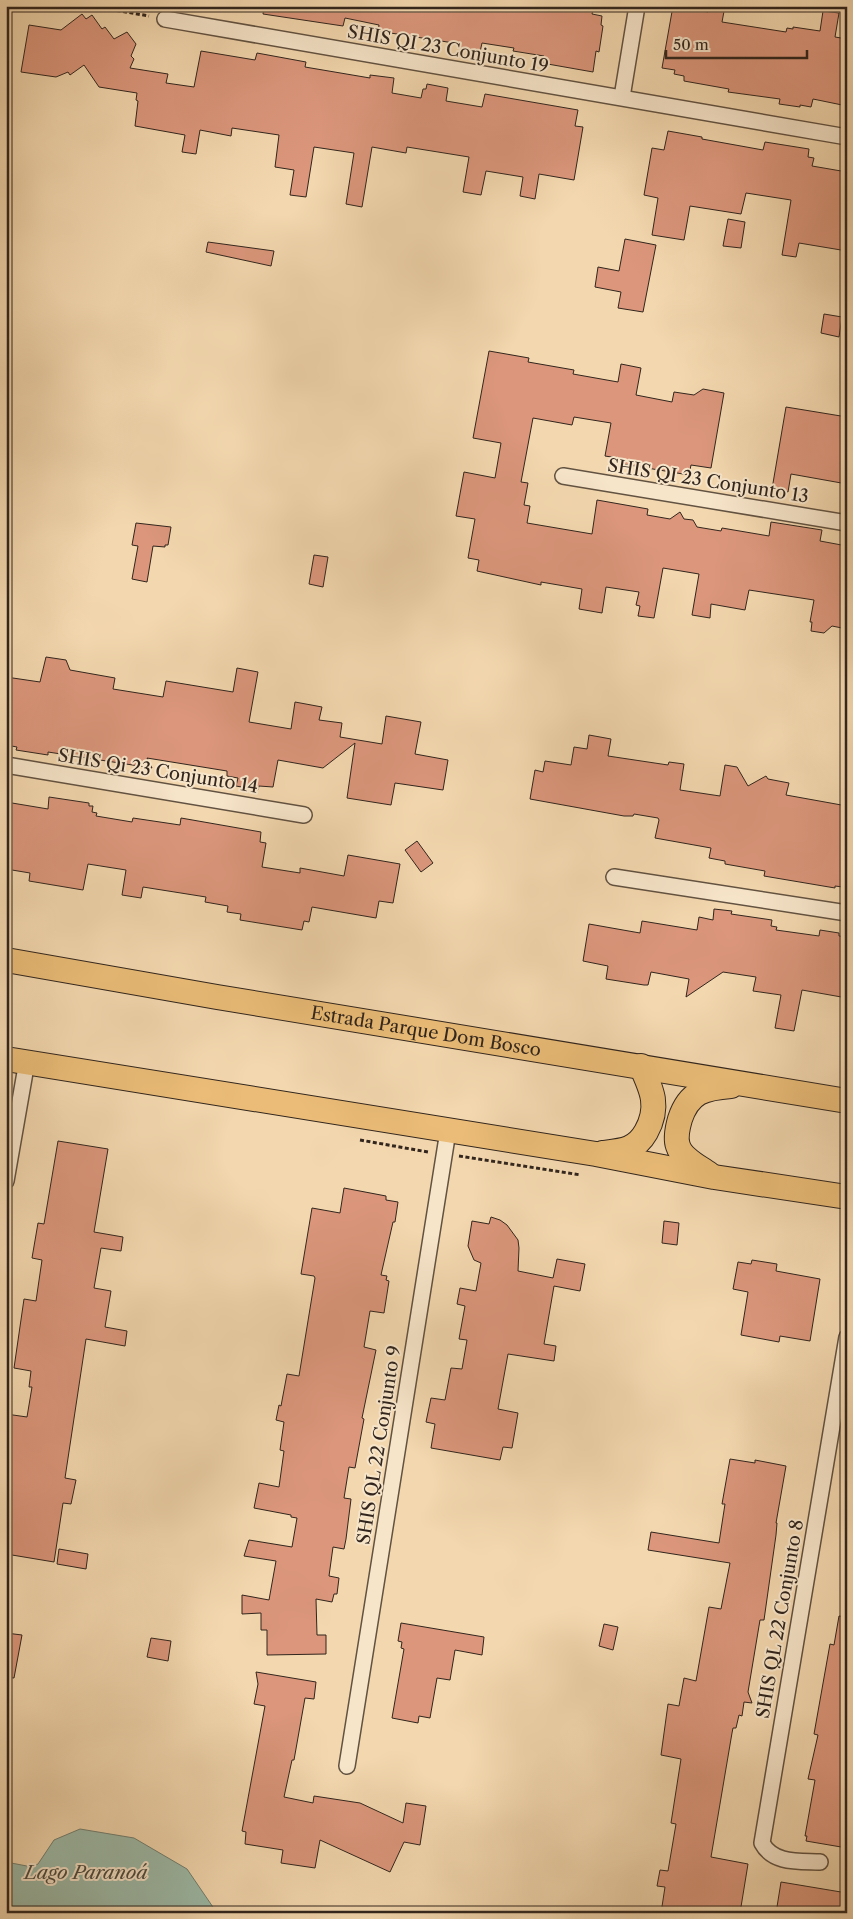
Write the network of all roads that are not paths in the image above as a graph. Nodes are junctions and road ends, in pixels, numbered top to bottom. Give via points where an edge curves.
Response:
1 (637, 6) edge
2 (165, 19) road end
3 (622, 98) junction
4 (847, 137) edge
5 (563, 476) dead end
6 (847, 523) edge
7 (6, 765) edge
8 (304, 814) dead end
9 (614, 877) dead end
10 (847, 913) edge
11 (6, 960) edge
12 (17, 1060) edge
13 (641, 1066) junction
14 (750, 1084) junction
15 (847, 1101) edge
16 (448, 1131) junction
17 (596, 1154) junction
18 (714, 1177) junction
19 (6, 1180) edge
20 (847, 1197) edge
21 (847, 1338) edge
22 (347, 1766) dead end
23 (820, 1862) dead end

1 - 3 street
2 - 3 street, SHIS QI 23 Conjunto 19
3 - 4 street, SHIS QI 23 Conjunto 19
5 - 6 street, SHIS QI 23 Conjunto 13
7 - 8 street, SHIS Qi 23 Conjunto 14
9 - 10 street
11 - 13 main road, Estrada Parque Dom Bosco
12 - 16 main road
12 - 19 street
13 - 14 main road, Estrada Parque Dom Bosco
13 - 17 main road via 652,1089 652,1121 642,1139 630,1148
14 - 15 main road, Estrada Parque Dom Bosco
14 - 18 main road via 706,1089 693,1096 684,1108 678,1125 677,1145 685,1157
16 - 17 main road
16 - 22 street, SHIS QL 22 Conjunto 9
17 - 18 main road
18 - 20 main road
21 - 23 street, SHIS QL 22 Conjunto 8 via 762,1843 766,1851 785,1860

